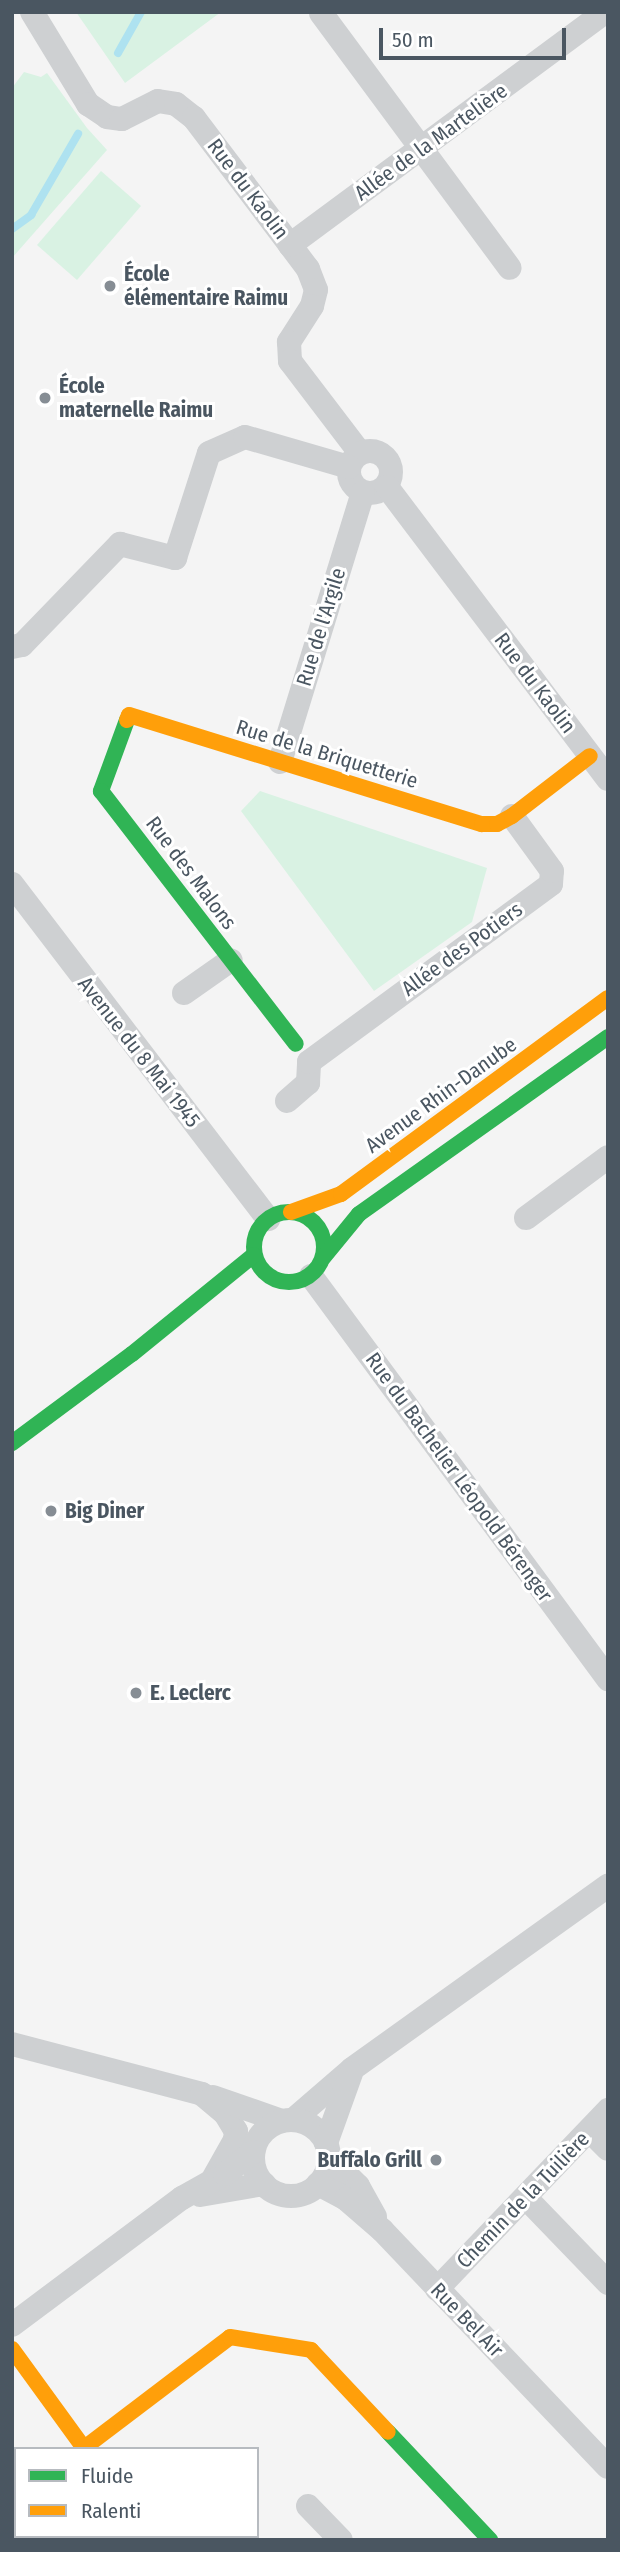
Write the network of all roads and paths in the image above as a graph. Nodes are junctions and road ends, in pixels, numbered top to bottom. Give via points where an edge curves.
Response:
1 (32, 12) edge
2 (605, 12) edge
3 (321, 13) edge
4 (422, 149) junction
5 (290, 245) junction
6 (510, 268) dead end
7 (355, 460) junction
8 (375, 490) junction
9 (12, 647) edge
10 (129, 715) joint
11 (590, 756) junction
12 (280, 762) junction
13 (608, 779) edge
14 (512, 816) junction
15 (12, 884) edge
16 (231, 960) junction
17 (184, 993) dead end
18 (608, 998) edge
19 (608, 1037) edge
20 (302, 1053) junction
21 (287, 1101) dead end
22 (608, 1157) edge
23 (280, 1215) junction
24 (526, 1218) dead end
25 (254, 1255) junction
26 (317, 1267) junction
27 (12, 1443) edge
28 (608, 1679) edge
29 (608, 1886) edge
30 (12, 2044) edge
31 (352, 2069) junction
32 (202, 2094) junction
33 (608, 2110) edge
34 (288, 2120) junction
35 (590, 2131) junction
36 (608, 2149) edge
37 (327, 2150) junction
38 (253, 2152) junction
39 (213, 2179) junction
40 (264, 2184) junction
41 (318, 2185) junction
42 (182, 2198) junction
43 (526, 2198) junction
44 (382, 2230) junction
45 (608, 2283) edge
46 (437, 2289) junction
47 (12, 2325) edge
48 (12, 2349) edge
49 (83, 2447) edge
50 (85, 2447) edge
51 (608, 2468) edge
52 (308, 2506) dead end
53 (341, 2540) edge
54 (490, 2540) edge

1 - 5 street, Rue du Kaolin via 97,110 122,119 158,101 176,104 194,118
2 - 4 street, Allée de la Martelière
3 - 4 street
4 - 5 street, Allée de la Martelière
4 - 6 street
5 - 7 street, Rue du Kaolin via 308,269 316,290 312,306 289,342 290,361
7 - 8 street via 354,486
7 - 8 street via 376,452 386,457 391,477
7 - 9 street via 245,437 209,453 175,558 120,544 22,645
8 - 11 street, Rue du Kaolin
8 - 12 street, Rue de l'Argile
10 - 12 street, Rue de la Briquetterie
10 - 16 street, Rue des Malons via 102,791
11 - 13 street, Rue du Kaolin
11 - 14 street
12 - 14 street, Rue de la Briquetterie via 482,824 497,824
14 - 20 street, Allée des Potiers via 552,871 551,884
15 - 23 street, Avenue du 8 Mai 1945
16 - 17 street
16 - 20 street, Rue des Malons
18 - 23 street, Avenue Rhin-Danube via 341,1195
19 - 26 street via 359,1214
20 - 21 street via 308,1083
22 - 24 street
23 - 25 street via 256,1235
23 - 26 street via 302,1214 318,1227 323,1237
25 - 26 street via 266,1274 288,1283
25 - 27 street
26 - 28 street, Rue du Bachelier Léopold Bérenger
29 - 31 street
30 - 32 street
31 - 34 street
31 - 37 street
32 - 34 street
32 - 39 street via 225,2113 236,2131
33 - 35 street, Chemin de la Tuilière
34 - 37 street via 313,2127
34 - 38 street via 263,2132
35 - 36 street
35 - 43 street, Chemin de la Tuilière
37 - 41 street via 324,2177
37 - 44 street via 358,2186
38 - 39 street
38 - 40 street via 257,2175
39 - 42 street
40 - 41 street via 285,2195
40 - 42 street
41 - 44 street, Rue Bel Air via 346,2199
42 - 47 street
43 - 45 street
43 - 46 street, Chemin de la Tuilière
44 - 46 street, Rue Bel Air
46 - 51 street, Rue Bel Air
48 - 49 street
50 - 54 street via 230,2337 311,2350
52 - 53 street

